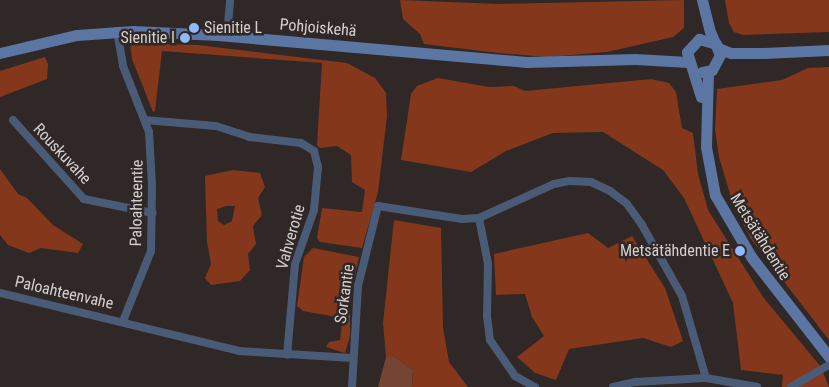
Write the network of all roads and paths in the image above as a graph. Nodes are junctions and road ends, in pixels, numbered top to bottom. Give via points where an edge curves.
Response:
1 (230, 0) edge
2 (702, 0) edge
3 (117, 31) junction
4 (228, 36) junction
5 (693, 44) junction
6 (717, 46) junction
7 (829, 50) edge
8 (0, 53) edge
9 (764, 53) junction
10 (635, 59) junction
11 (690, 65) junction
12 (712, 69) junction
13 (705, 116) junction
14 (13, 120) dead end
15 (145, 120) junction
16 (152, 213) junction
17 (480, 218) junction
18 (0, 293) edge
19 (123, 321) junction
20 (287, 355) junction
21 (829, 357) edge
22 (353, 358) junction
23 (829, 365) edge
24 (706, 378) junction
25 (352, 387) edge
26 (534, 387) edge
27 (613, 387) edge
28 (757, 387) edge
29 (791, 387) edge

1 - 4 street
2 - 5 main road via 701,27
2 - 6 main road
3 - 4 main road, Pohjoiskehä
3 - 8 main road, Pohjoiskehä via 61,37
3 - 15 street, Paloahteentie via 123,66
4 - 10 main road, Pohjoiskehä via 527,62
5 - 6 main road via 705,39
5 - 10 main road, Pohjoiskehä
5 - 11 main road via 688,52
6 - 9 main road via 731,53
6 - 12 main road via 720,55
7 - 9 main road
9 - 12 main road
10 - 11 main road, Pohjoiskehä
11 - 12 main road
11 - 13 main road, Metsätähdentie
12 - 13 main road, Metsätähdentie
13 - 21 main road, Metsätähdentie via 710,175 720,206 782,302
14 - 16 street, Rouskuvahe via 84,199
15 - 16 street, Paloahteentie via 152,143
15 - 20 street, Vahverotie via 216,126 249,137 301,143 314,151 318,167 314,210 296,260
16 - 19 street, Paloahteentie via 151,251
17 - 22 street, Sorkantie via 462,219 378,206 358,286
17 - 24 street via 554,184 591,182 610,191 627,204 674,279 694,332
17 - 26 street via 488,264 490,340 515,376
18 - 19 street, Paloahteenvahe
19 - 20 street via 217,347
20 - 22 street
22 - 25 street, Sorkantie
23 - 29 street
24 - 27 street via 643,381
24 - 28 street

